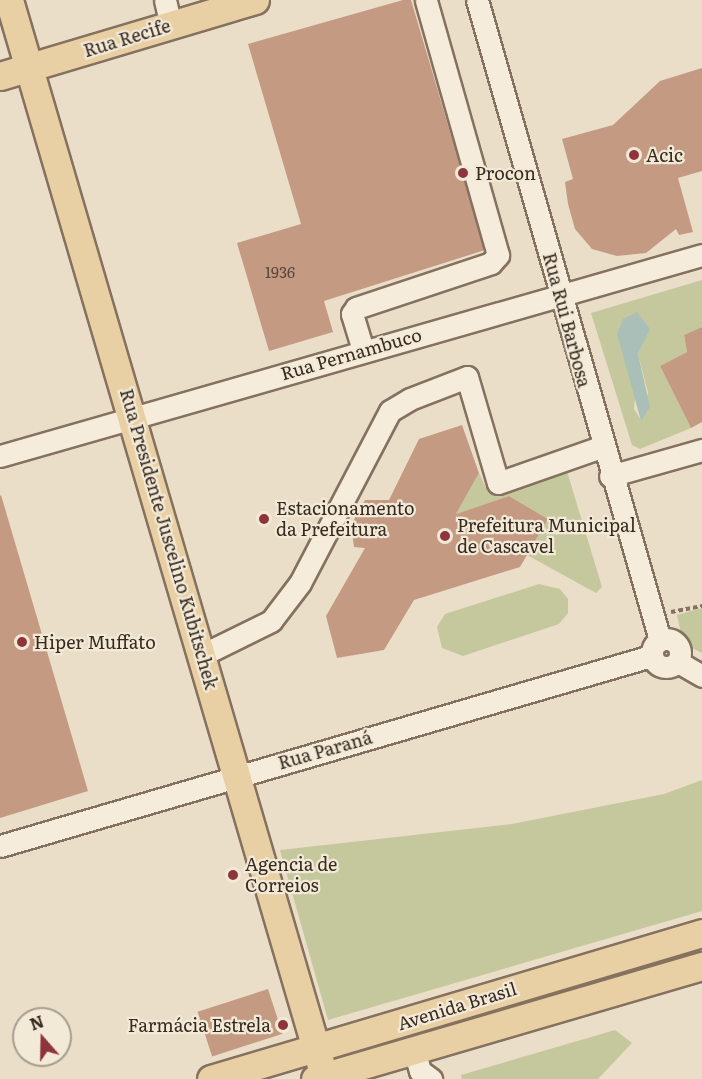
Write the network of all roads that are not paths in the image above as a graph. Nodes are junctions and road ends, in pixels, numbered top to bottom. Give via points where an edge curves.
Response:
1 (9, 0) edge
2 (255, 0) edge
3 (426, 0) edge
4 (477, 0) edge
5 (168, 12) edge
6 (29, 67) junction
7 (0, 76) edge
8 (702, 255) edge
9 (560, 294) junction
10 (363, 350) junction
11 (133, 417) junction
12 (601, 447) junction
13 (702, 450) edge
14 (0, 456) edge
15 (610, 476) junction
16 (656, 648) junction
17 (204, 654) junction
18 (702, 676) edge
19 (238, 776) junction
20 (0, 846) edge
21 (702, 933) edge
22 (702, 966) edge
23 (316, 1048) junction
24 (414, 1050) junction
25 (321, 1078) edge
26 (211, 1079) edge
27 (431, 1079) edge

1 - 6 main road, Rua Presidente Juscelino Kubitschek
2 - 5 main road, Rua Recife
3 - 10 street via 498,255 491,263 356,308 352,314
4 - 9 street, Rua Rui Barbosa
5 - 6 main road, Rua Recife
6 - 7 main road, Rua Recife
6 - 11 main road, Rua Presidente Juscelino Kubitschek
8 - 9 street, Rua Pernambuco
9 - 10 street, Rua Pernambuco
9 - 12 street, Rua Rui Barbosa
10 - 11 street, Rua Pernambuco
11 - 14 street, Rua Pernambuco
11 - 17 main road, Rua Presidente Juscelino Kubitschek
12 - 15 street, Rua Rui Barbosa
12 - 17 street via 498,483 467,377 411,399 390,411 300,584 271,621
13 - 15 street
15 - 16 street, Rua Rui Barbosa via 653,617
16 - 18 street via 678,644 678,662
16 - 19 street, Rua Paraná
17 - 19 main road, Rua Presidente Juscelino Kubitschek
19 - 20 street, Rua Paraná
19 - 23 main road, Rua Presidente Juscelino Kubitschek
21 - 23 main road, Avenida Brasil
22 - 24 main road, Avenida Brasil
23 - 25 main road, Rua Presidente Juscelino Kubitschek
23 - 26 main road, Avenida Brasil
24 - 25 main road, Avenida Brasil
24 - 27 street via 420,1071

